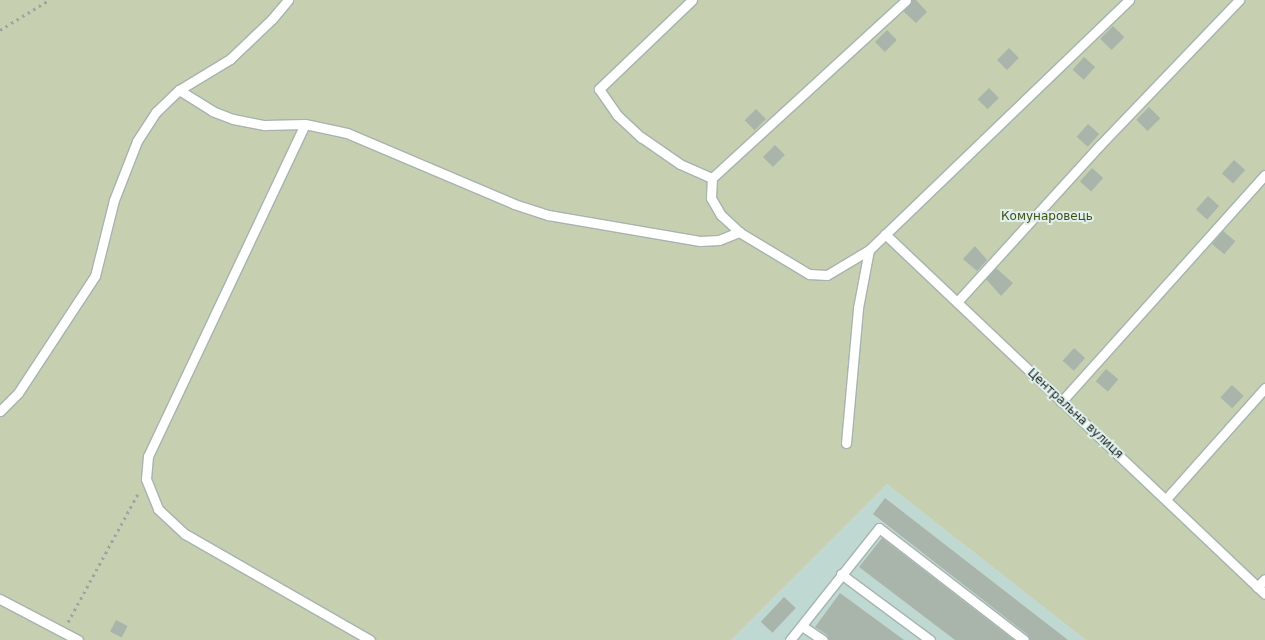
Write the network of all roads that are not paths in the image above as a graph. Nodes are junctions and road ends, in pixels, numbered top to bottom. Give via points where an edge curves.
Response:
1 (288, 0) edge
2 (692, 0) edge
3 (906, 0) edge
4 (1129, 0) edge
5 (1239, 0) edge
6 (179, 90) junction
7 (305, 124) junction
8 (1265, 175) edge
9 (712, 178) junction
10 (739, 232) junction
11 (885, 234) junction
12 (869, 250) junction
13 (957, 302) junction
14 (1265, 388) edge
15 (1061, 402) junction
16 (2, 411) edge
17 (846, 443) dead end
18 (1166, 499) junction
19 (841, 574) junction
20 (1265, 579) edge
21 (1257, 587) junction
22 (1265, 594) edge
23 (0, 599) edge
24 (802, 626) junction
25 (78, 640) edge
26 (370, 640) edge
27 (790, 640) edge
28 (823, 640) edge
29 (930, 640) edge
30 (1024, 640) edge

1 - 6 lane via 230,59
2 - 9 lane via 599,89 617,115 641,136 680,164
3 - 9 lane
4 - 11 lane
5 - 13 lane via 1100,145
6 - 7 lane via 212,111 233,119 265,124
6 - 16 lane via 156,112 137,140 114,200 95,276 51,347
7 - 10 lane via 347,134 514,204 576,222 700,241 719,240
7 - 26 lane via 148,456 146,479 158,508 185,534
8 - 15 lane
9 - 10 lane via 711,198 721,215
10 - 12 lane via 809,274 827,275
11 - 12 lane
11 - 13 lane, Центральна вулиця
12 - 17 lane via 858,308
13 - 15 lane, Центральна вулиця
14 - 18 lane
15 - 18 lane, Центральна вулиця
18 - 21 lane, Центральна вулиця
19 - 24 lane
19 - 29 lane
19 - 30 lane via 879,528
20 - 21 lane
21 - 22 lane, Центральна вулиця
23 - 25 lane
24 - 27 lane
24 - 28 lane

